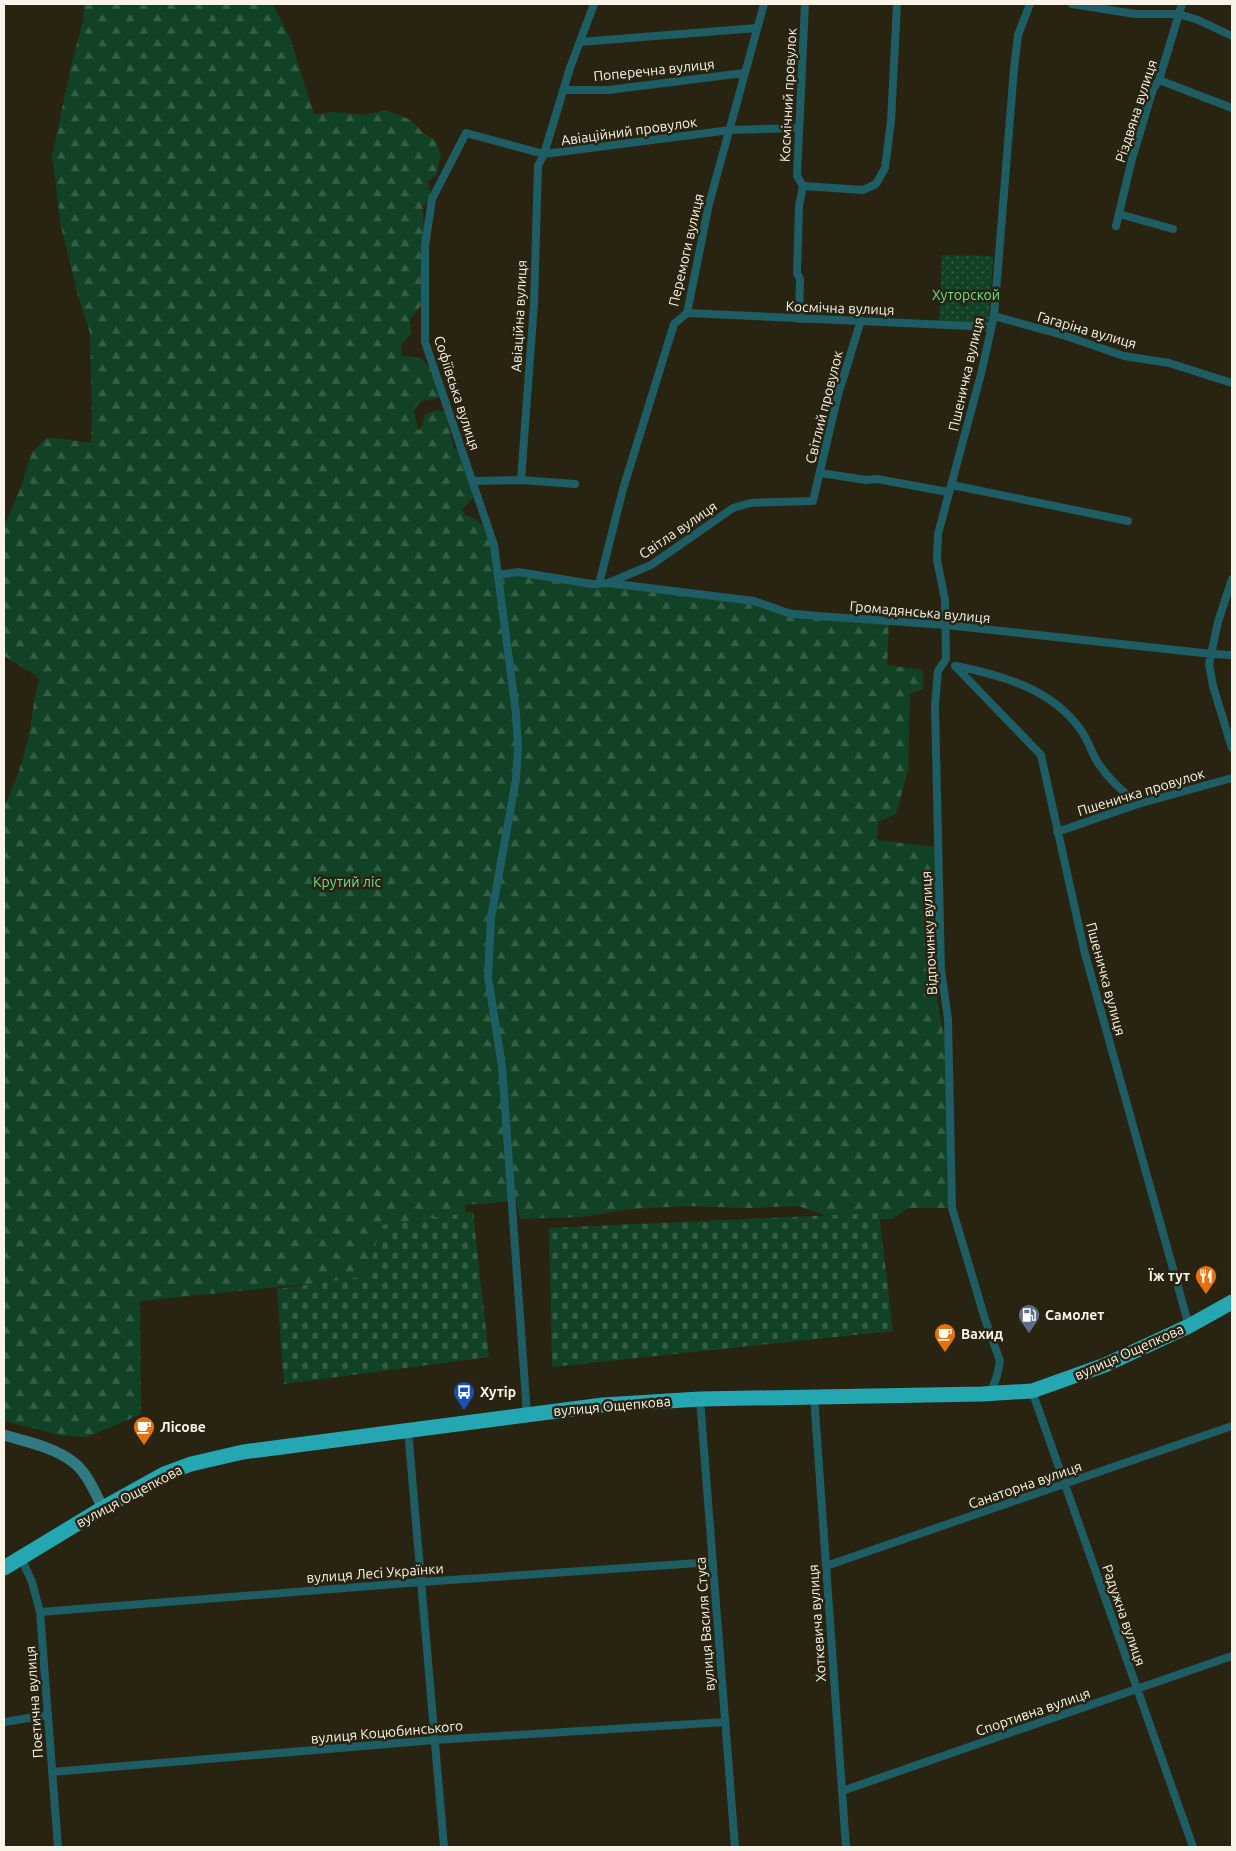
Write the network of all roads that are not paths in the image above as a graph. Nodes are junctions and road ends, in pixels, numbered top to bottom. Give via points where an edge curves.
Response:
1 (594, 4) edge
2 (764, 4) edge
3 (804, 4) edge
4 (897, 4) edge
5 (1030, 4) edge
6 (1072, 4) edge
7 (1182, 4) edge
8 (1179, 14) junction
9 (757, 28) junction
10 (1232, 36) edge
11 (580, 42) junction
12 (744, 73) junction
13 (1160, 80) junction
14 (565, 90) junction
15 (1232, 108) edge
16 (798, 128) junction
17 (730, 130) junction
18 (466, 133) joint
19 (544, 154) junction
20 (803, 186) junction
21 (1119, 214) junction
22 (1116, 226) dead end
23 (1173, 229) dead end
24 (687, 313) junction
25 (994, 316) junction
26 (799, 319) junction
27 (861, 320) junction
28 (991, 327) junction
29 (1232, 383) edge
30 (820, 473) junction
31 (472, 480) junction
32 (521, 480) junction
33 (575, 484) dead end
34 (950, 488) junction
35 (813, 500) joint
36 (1128, 521) dead end
37 (498, 575) junction
38 (1232, 579) edge
39 (603, 583) junction
40 (946, 625) junction
41 (1212, 654) junction
42 (1232, 655) edge
43 (946, 659) junction
44 (955, 666) junction
45 (1232, 748) edge
46 (1232, 778) edge
47 (1138, 804) junction
48 (1057, 832) junction
49 (1232, 1302) edge
50 (1189, 1326) junction
51 (1032, 1391) junction
52 (990, 1394) junction
53 (814, 1396) junction
54 (700, 1399) junction
55 (527, 1414) junction
56 (1232, 1426) edge
57 (408, 1430) junction
58 (4, 1435) edge
59 (1065, 1485) junction
60 (103, 1508) junction
61 (21, 1558) junction
62 (713, 1562) junction
63 (826, 1566) junction
64 (4, 1568) edge
65 (421, 1582) junction
66 (40, 1612) junction
67 (1232, 1656) edge
68 (1137, 1688) junction
69 (48, 1715) junction
70 (4, 1722) edge
71 (725, 1722) junction
72 (435, 1740) junction
73 (52, 1772) junction
74 (842, 1791) junction
75 (58, 1847) edge
76 (444, 1847) edge
77 (735, 1847) edge
78 (846, 1847) edge
79 (1193, 1847) edge

1 - 11 street, Авіаційна вулиця
2 - 9 street, Перемоги вулиця
3 - 16 street, Космічний провулок
4 - 20 street via 891,121 885,168 876,184 863,190
5 - 25 street, Пшеничка вулиця via 1018,35 1014,69
6 - 8 street via 1135,14
7 - 8 street, Різдвяна вулиця
8 - 10 street
8 - 13 street, Різдвяна вулиця
9 - 11 street
9 - 12 street, Перемоги вулиця
11 - 14 street, Авіаційна вулиця
12 - 14 street, Поперечна вулиця via 608,90
12 - 17 street, Перемоги вулиця
13 - 15 street
13 - 21 street, Різдвяна вулиця via 1153,89
14 - 19 street, Авіаційна вулиця
16 - 17 street, Авіаційний провулок
16 - 20 street, Космічний провулок via 796,176
17 - 19 street, Авіаційний провулок
17 - 24 street, Перемоги вулиця via 709,204
18 - 19 street, Авіаційний провулок
18 - 31 street, Софіївська вулиця via 432,199 424,246 424,296 425,342
19 - 32 street, Авіаційна вулиця via 538,166 534,304
20 - 26 street via 799,206
21 - 22 street, Різдвяна вулиця
21 - 23 street
24 - 26 street, Космічна вулиця
24 - 39 street, Перемоги вулиця via 674,324 623,489
25 - 28 street, Пшеничка вулиця
25 - 29 street, Гагаріна вулиця via 1124,356 1169,363
26 - 27 street, Космічна вулиця
27 - 28 street, Космічна вулиця
27 - 30 street, Світлий провулок via 838,395
28 - 34 street, Пшеничка вулиця
30 - 34 street
30 - 35 street, Світлий провулок
31 - 32 street
31 - 37 street, Софіївська вулиця via 494,545
32 - 33 street
34 - 36 street
34 - 40 street, Пшеничка вулиця via 938,534 937,560
35 - 39 street, Світла вулиця via 750,503 733,508 651,565
37 - 39 street, Світла вулиця via 518,572
37 - 55 street, Софіївська вулиця via 518,748 516,779 491,918 488,977 502,1066
38 - 41 street
39 - 40 street, Громадянська вулиця via 754,601 791,614
40 - 41 street, Громадянська вулиця
40 - 43 street, Пшеничка вулиця
41 - 42 street, Громадянська вулиця
41 - 45 street via 1208,664
43 - 44 street, Пшеничка вулиця
43 - 52 street, Відпочинку вулиця via 938,671 935,706 941,970 948,1018 952,1208 1000,1361
44 - 47 street via 1016,682 1061,709 1080,729 1098,764
44 - 48 street, Пшеничка вулиця via 1041,755
46 - 47 street, Пшеничка провулок
47 - 48 street, Пшеничка провулок
48 - 50 street, Пшеничка вулиця via 1085,954
49 - 50 highway, вулиця Ощепкова
50 - 51 highway, вулиця Ощепкова via 1106,1365
51 - 52 highway, вулиця Ощепкова
51 - 59 street, Радужна вулиця
52 - 53 highway, вулиця Ощепкова
53 - 54 highway, вулиця Ощепкова
53 - 63 street, Хоткевича вулиця
54 - 55 highway, вулиця Ощепкова
54 - 62 street, вулиця Василя Стуса
55 - 57 highway, вулиця Ощепкова
56 - 59 street, Санаторна вулиця
57 - 60 highway, вулиця Ощепкова via 243,1452 191,1464 164,1474
57 - 65 street
58 - 60 street via 50,1449 74,1462
59 - 63 street, Санаторна вулиця
59 - 68 street, Радужна вулиця
60 - 61 highway, вулиця Ощепкова
61 - 64 highway, вулиця Ощепкова
61 - 66 street, Поетична вулиця
62 - 65 street, вулиця Лесі Українки
62 - 71 street, вулиця Василя Стуса
63 - 74 street, Хоткевича вулиця
65 - 66 street, вулиця Лесі Українки
65 - 72 street
66 - 69 street, Поетична вулиця
67 - 68 street, Спортивна вулиця
68 - 74 street, Спортивна вулиця
68 - 79 street, Радужна вулиця
69 - 70 street
69 - 73 street, Поетична вулиця
71 - 72 street, вулиця Коцюбинського
71 - 77 street, вулиця Василя Стуса
72 - 73 street, вулиця Коцюбинського
72 - 76 street
73 - 75 street, Поетична вулиця
74 - 78 street, Хоткевича вулиця

